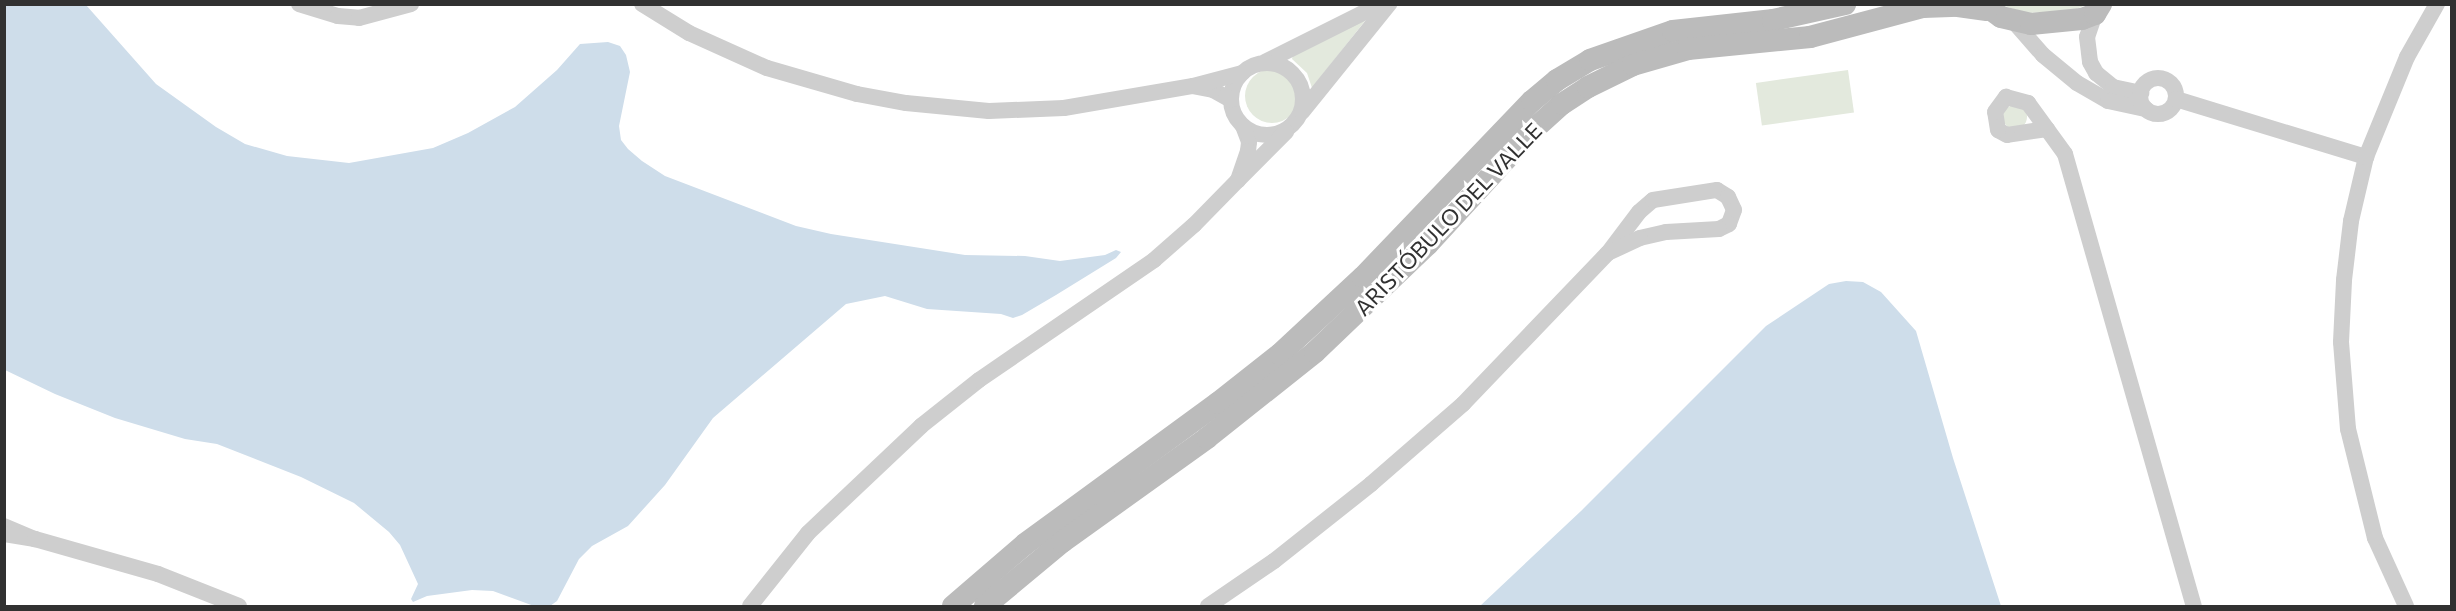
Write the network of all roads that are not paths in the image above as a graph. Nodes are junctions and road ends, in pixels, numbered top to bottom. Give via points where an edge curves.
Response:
1 (299, 4) edge
2 (411, 4) edge
3 (642, 4) edge
4 (1382, 4) edge
5 (1389, 4) edge
6 (1845, 4) edge
7 (2437, 4) edge
8 (1985, 7) edge
9 (2101, 8) edge
10 (2014, 22) junction
11 (1265, 62) junction
12 (2090, 62) junction
13 (1242, 73) junction
14 (2069, 77) junction
15 (1193, 86) junction
16 (2176, 99) junction
17 (1231, 100) junction
18 (2143, 101) junction
19 (1296, 120) junction
20 (1243, 126) junction
21 (2047, 129) dead end
22 (2366, 157) junction
23 (1238, 180) junction
24 (1608, 253) junction
25 (4, 526) edge
26 (4, 534) edge
27 (35, 539) junction
28 (239, 606) edge
29 (750, 606) edge
30 (953, 606) edge
31 (985, 606) edge
32 (1208, 606) edge
33 (2194, 606) edge
34 (2406, 606) edge

1 - 2 street via 359,18
3 - 15 street via 689,33 767,69 838,90 906,103 989,111 1054,109
4 - 11 street
5 - 19 street
6 - 30 street, ARISTÓBULO DEL VALLE via 1782,19 1673,31 1590,60 1557,80 1532,101 1363,277 1280,354 1025,544
7 - 22 street via 2407,57
8 - 10 street, ARISTÓBULO DEL VALLE
8 - 31 street, ARISTÓBULO DEL VALLE via 1923,7 1810,37 1688,49 1633,65 1588,87 1533,130 1428,244 1315,352 1207,438 1062,542
9 - 10 street via 2048,24
9 - 12 street via 2086,37
10 - 14 street
11 - 13 street
11 - 19 street via 1288,68 1297,77 1303,95
12 - 14 street
12 - 18 street via 2105,82
13 - 15 street
13 - 17 street
14 - 18 street via 2108,101
15 - 17 street via 1213,90
16 - 18 street via 2169,110 2158,114
16 - 18 street via 2175,88 2161,78 2150,80
16 - 22 street
17 - 20 street
19 - 20 street via 1283,132 1262,135
19 - 23 street
20 - 23 street via 1249,142
21 - 33 street via 2060,144 2072,169
22 - 34 street via 2351,221 2344,280 2343,385 2362,494 2375,538
23 - 29 street via 1154,260 980,380 913,433 808,533
24 - 24 street via 1649,236 1719,229 1729,224 1734,210 1728,197 1717,190 1653,200
24 - 32 street via 1446,419 1274,561
25 - 27 street
26 - 27 street
27 - 28 street via 158,574

